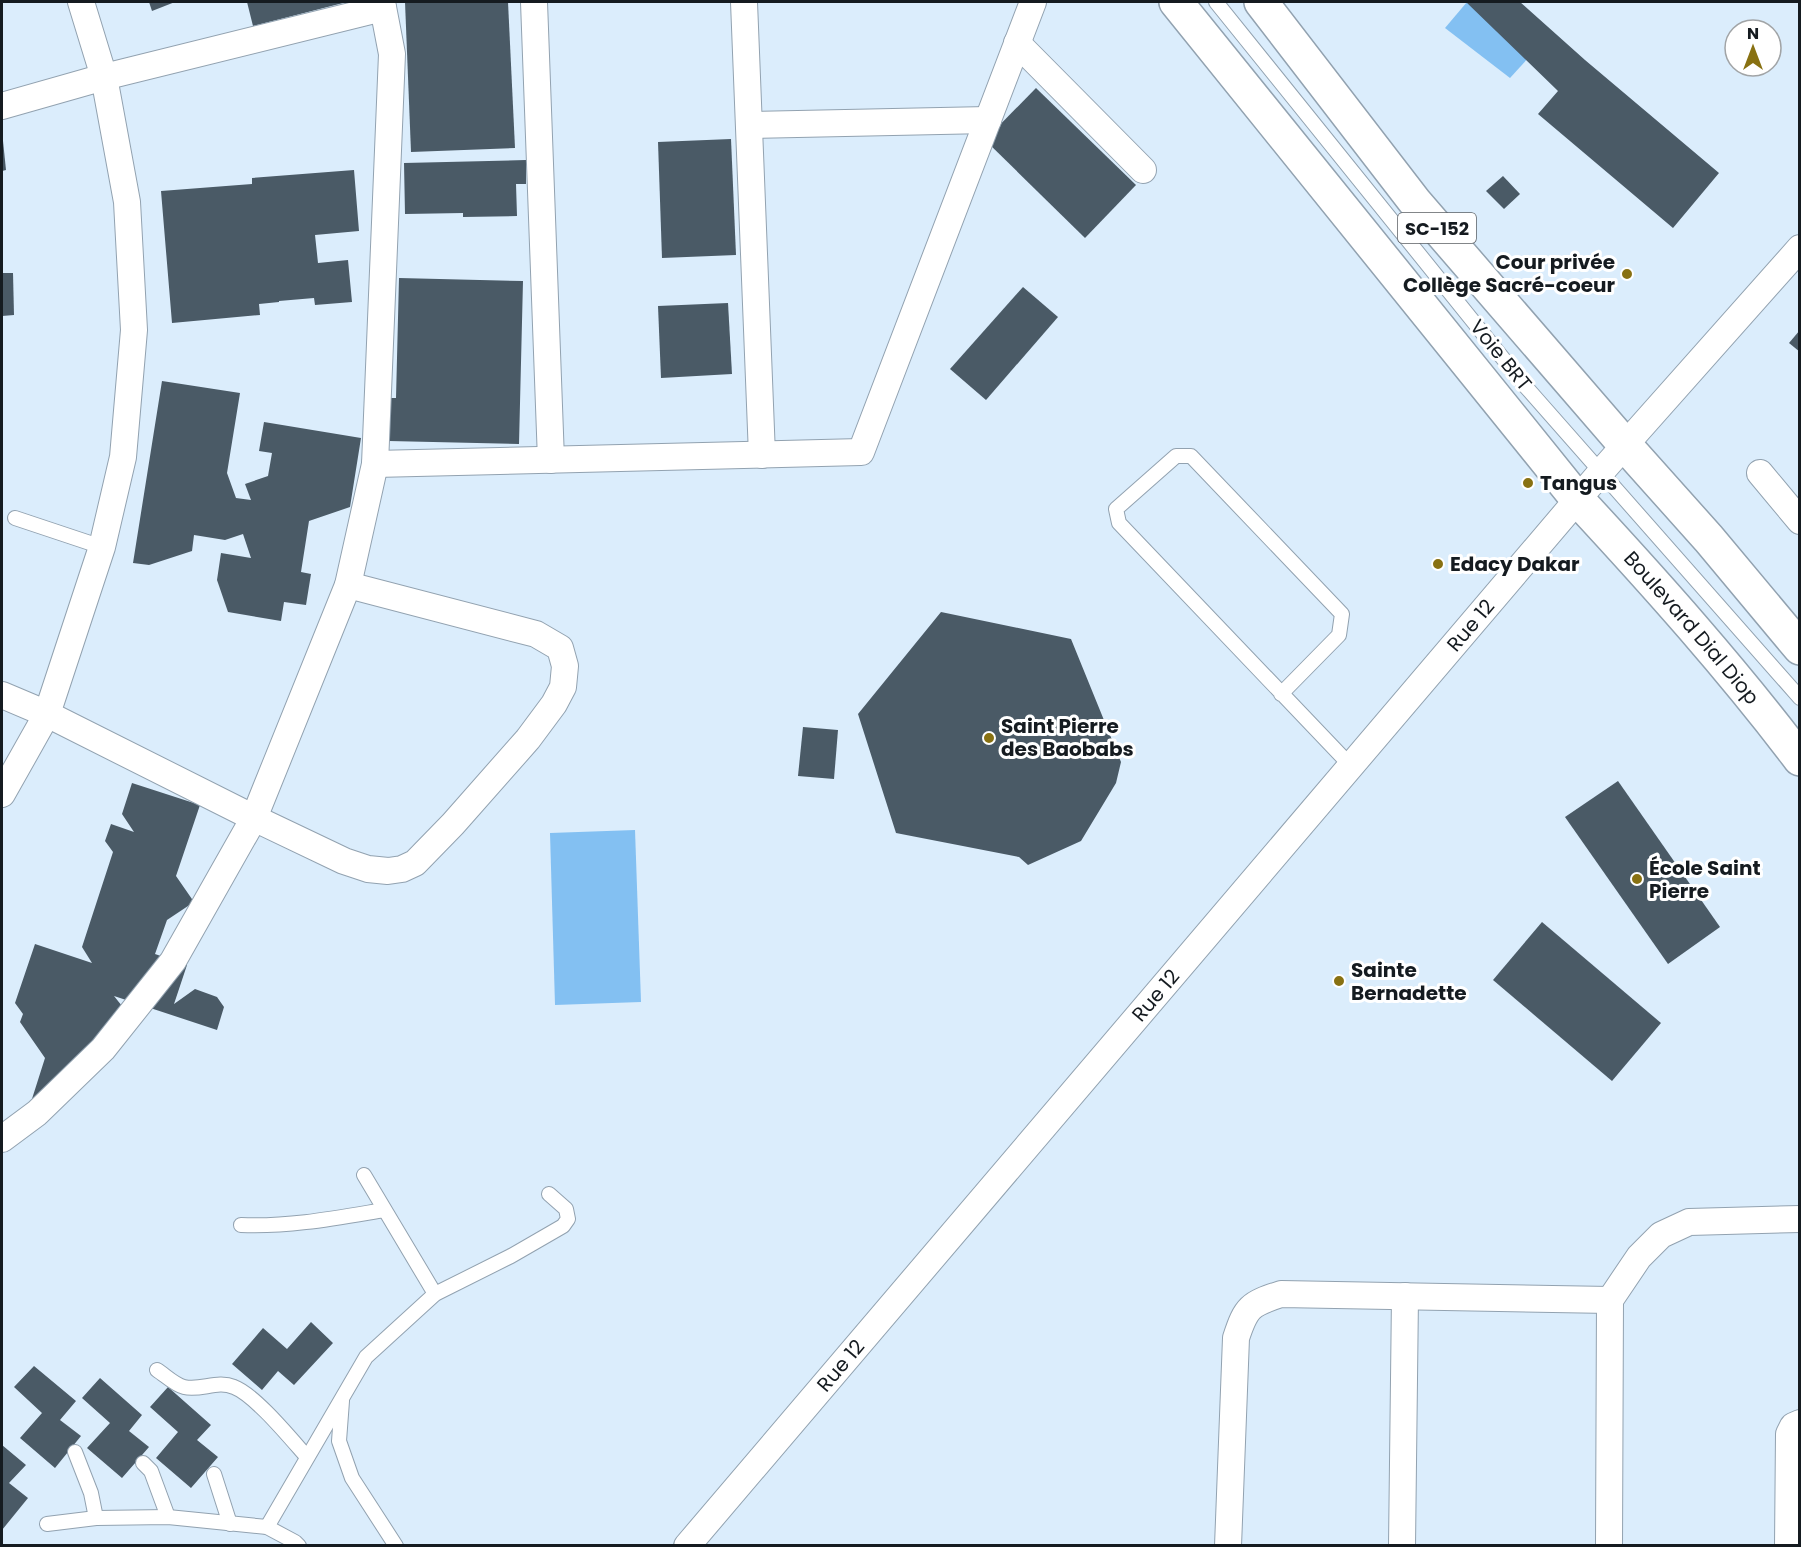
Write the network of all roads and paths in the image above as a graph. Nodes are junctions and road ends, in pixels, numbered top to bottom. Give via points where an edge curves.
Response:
1 (81, 2) edge
2 (534, 2) edge
3 (744, 2) edge
4 (1033, 2) edge
5 (1176, 2) edge
6 (1216, 2) edge
7 (1261, 2) edge
8 (382, 5) edge
9 (1017, 43) junction
10 (104, 76) junction
11 (2, 106) edge
12 (988, 120) junction
13 (749, 125) junction
14 (1143, 170) dead end
15 (1800, 248) edge
16 (1625, 445) junction
17 (762, 455) junction
18 (551, 460) junction
19 (375, 464) junction
20 (1601, 472) junction
21 (1760, 473) dead end
22 (1578, 500) junction
23 (15, 518) dead end
24 (1800, 521) edge
25 (102, 547) junction
26 (348, 585) junction
27 (1800, 648) edge
28 (1281, 694) junction
29 (2, 695) edge
30 (1800, 698) edge
31 (47, 714) junction
32 (1800, 759) edge
33 (1350, 765) junction
34 (2, 794) edge
35 (254, 818) junction
36 (2, 1139) edge
37 (364, 1175) dead end
38 (549, 1194) dead end
39 (384, 1210) junction
40 (1800, 1219) edge
41 (241, 1225) dead end
42 (435, 1294) junction
43 (1405, 1296) junction
44 (1610, 1300) junction
45 (157, 1370) dead end
46 (342, 1397) junction
47 (1800, 1423) edge
48 (75, 1452) dead end
49 (308, 1457) junction
50 (143, 1463) dead end
51 (214, 1474) dead end
52 (168, 1517) junction
53 (96, 1518) junction
54 (47, 1524) dead end
55 (230, 1524) junction
56 (267, 1527) junction
57 (299, 1545) edge
58 (396, 1545) edge
59 (687, 1545) edge
60 (1228, 1545) edge
61 (1402, 1545) edge
62 (1609, 1545) edge
63 (1788, 1545) edge

1 - 10 street
2 - 18 street
3 - 13 street
4 - 9 street
5 - 22 main road, Boulevard Dial Diop
6 - 20 lane, Voie BRT via 1526,387
7 - 16 main road, SC-152 via 1415,202
8 - 10 street
8 - 19 street via 392,54
9 - 12 street
9 - 14 street
10 - 11 street
10 - 25 street via 127,202 134,330 123,457
12 - 13 street
12 - 17 street via 861,452
13 - 17 street
15 - 16 street, Rue 12
16 - 20 street, Rue 12
16 - 27 main road
17 - 18 street
18 - 19 street
19 - 26 street
20 - 22 street, Rue 12
20 - 30 lane, Voie BRT
21 - 24 street
22 - 32 main road, Boulevard Dial Diop via 1656,584
22 - 33 street, Rue 12
23 - 25 lane
25 - 31 street
26 - 35 street
26 - 35 street via 536,634 560,648 565,666 563,687 528,739 453,824 408,867 388,872 368,870
28 - 28 lane via 1119,523 1116,509 1176,456 1191,456 1342,614 1339,635
28 - 33 lane
29 - 31 street
31 - 34 street
31 - 35 street
33 - 59 street, Rue 12
35 - 36 street via 159,979 103,1049 37,1113
37 - 39 lane
38 - 42 lane via 566,1209 568,1219 563,1226
39 - 41 lane via 301,1224
39 - 42 lane
40 - 44 street via 1689,1222 1661,1235 1639,1257
42 - 46 lane via 366,1357
43 - 44 street
43 - 60 street via 1281,1294 1256,1303 1242,1318 1236,1338
43 - 61 street
44 - 62 street
45 - 49 lane via 183,1387 221,1383 236,1387 258,1404
46 - 49 lane
46 - 58 lane via 339,1441 352,1478
47 - 63 street via 1789,1434
48 - 53 lane
49 - 56 lane
50 - 52 lane via 151,1471
51 - 55 lane
52 - 53 lane
52 - 55 lane
53 - 54 lane
55 - 56 lane
56 - 57 lane

